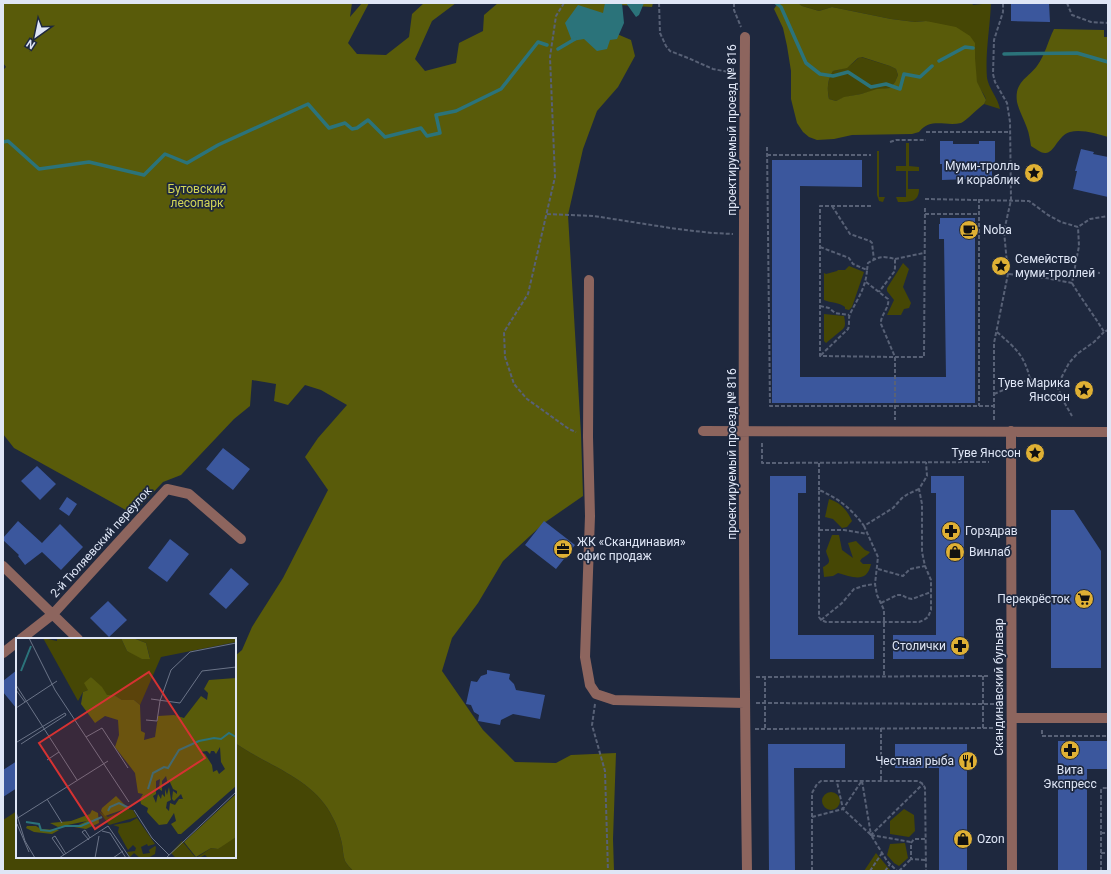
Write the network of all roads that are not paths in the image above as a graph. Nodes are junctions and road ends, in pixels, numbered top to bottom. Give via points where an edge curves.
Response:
1 (745, 37) road end
2 (589, 280) dead end
3 (703, 431) dead end
4 (745, 431) junction
5 (1011, 431) junction
6 (1108, 432) edge
7 (241, 539) dead end
8 (3, 566) edge
9 (53, 614) junction
10 (22, 638) edge
11 (77, 638) edge
12 (16, 643) edge
13 (3, 653) edge
14 (745, 702) junction
15 (1012, 718) junction
16 (1108, 718) edge
17 (747, 871) edge
18 (1012, 871) edge

1 - 4 street, проектируемый проезд № 816
2 - 14 street via 590,516 585,657 590,685 596,694 614,700
3 - 4 street
4 - 5 street
4 - 14 street, проектируемый проезд № 816
5 - 6 street
5 - 15 street, Скандинавский бульвар
7 - 9 street, 2-й Тюляевский переулок via 189,494 167,489
8 - 9 street
9 - 10 street, 2-й Тюляевский переулок
9 - 11 street
12 - 13 street
14 - 17 street, проектируемый проезд № 816
15 - 16 street
15 - 18 street, Скандинавский бульвар

